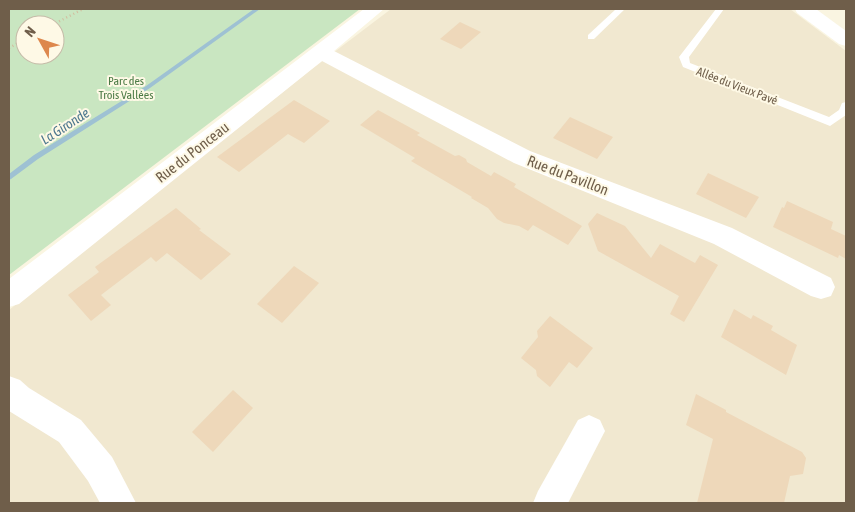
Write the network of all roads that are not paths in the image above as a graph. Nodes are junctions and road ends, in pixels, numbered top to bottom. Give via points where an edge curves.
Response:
1 (375, 9) edge
2 (621, 9) edge
3 (720, 9) edge
4 (804, 9) edge
5 (591, 37) dead end
6 (846, 40) edge
7 (320, 52) junction
8 (846, 105) edge
9 (821, 287) dead end
10 (9, 295) edge
11 (9, 391) edge
12 (589, 431) dead end
13 (119, 503) edge
14 (550, 503) edge

1 - 7 street, Rue du Ponceau
2 - 5 lane
3 - 8 lane, Allée du Vieux Pavé via 684,57 686,65 830,122 843,112
4 - 6 street
7 - 9 street, Rue du Pavillon via 522,157 724,236
7 - 10 street, Rue du Ponceau
11 - 13 street via 70,430 100,468
12 - 14 street

